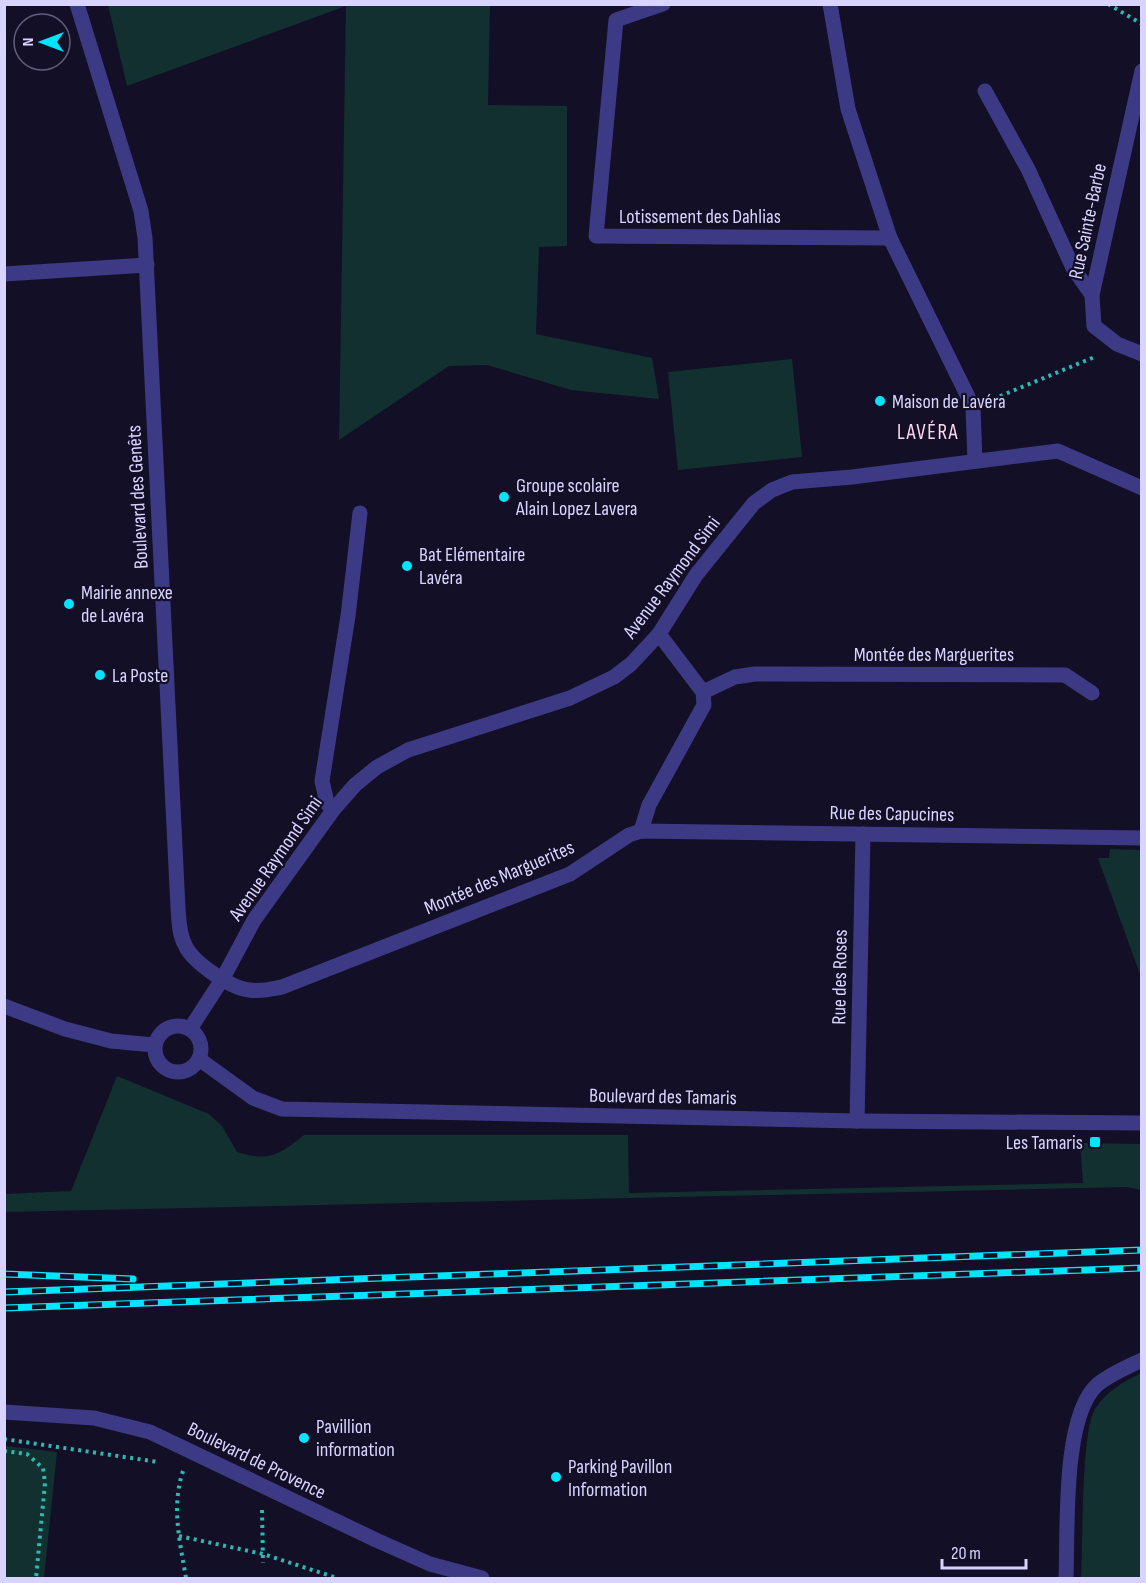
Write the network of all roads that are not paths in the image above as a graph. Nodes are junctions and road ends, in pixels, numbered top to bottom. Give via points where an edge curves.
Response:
1 (77, 4) edge
2 (663, 4) edge
3 (830, 4) edge
4 (1142, 71) edge
5 (985, 91) dead end
6 (890, 238) junction
7 (147, 265) junction
8 (4, 274) edge
9 (1092, 295) junction
10 (1142, 354) edge
11 (975, 461) junction
12 (1142, 488) edge
13 (360, 513) dead end
14 (659, 634) junction
15 (703, 692) junction
16 (1092, 693) dead end
17 (333, 810) junction
18 (641, 831) junction
19 (863, 834) junction
20 (1142, 838) edge
21 (223, 978) junction
22 (4, 1006) edge
23 (190, 1029) junction
24 (154, 1045) junction
25 (199, 1059) junction
26 (857, 1121) junction
27 (1142, 1123) edge
28 (1142, 1360) edge
29 (4, 1412) edge
30 (482, 1578) edge
31 (1066, 1578) edge

1 - 7 street, Boulevard des Genêts via 141,211
2 - 6 street, Lotissement des Dahlias via 616,20 596,236
3 - 6 street via 848,109
4 - 9 street, Rue Sainte-Barbe
5 - 9 street via 1028,169 1073,268
6 - 11 street via 974,406
7 - 8 street
7 - 21 street, Boulevard des Genêts via 180,933 194,957
9 - 10 street, Rue Sainte-Barbe via 1094,326 1110,339
11 - 12 street, Avenue Raymond Simi via 1058,451
11 - 14 street, Avenue Raymond Simi via 792,482 772,490 754,503 696,575
13 - 17 street via 322,782 327,803
14 - 15 street
14 - 17 street, Avenue Raymond Simi via 614,677 570,698 408,750 362,779
15 - 16 street, Montée des Marguerites via 735,677 755,674 1065,675
15 - 18 street via 701,715 649,805
17 - 21 street, Avenue Raymond Simi via 254,920
18 - 19 street, Rue des Capucines
18 - 21 street, Montée des Marguerites via 618,841 570,874 282,987 248,990
19 - 20 street, Rue des Capucines
19 - 26 street, Rue des Roses
21 - 23 street, Avenue Raymond Simi
22 - 24 street via 111,1041
23 - 24 street via 168,1027 161,1031
23 - 25 street via 200,1040
24 - 25 street via 157,1060 169,1070 184,1071
25 - 26 street, Boulevard des Tamaris via 253,1098 282,1109
26 - 27 street, Boulevard des Tamaris
28 - 31 street via 1096,1386 1082,1407 1072,1448
29 - 30 street, Boulevard de Provence via 94,1418 150,1432 430,1564

